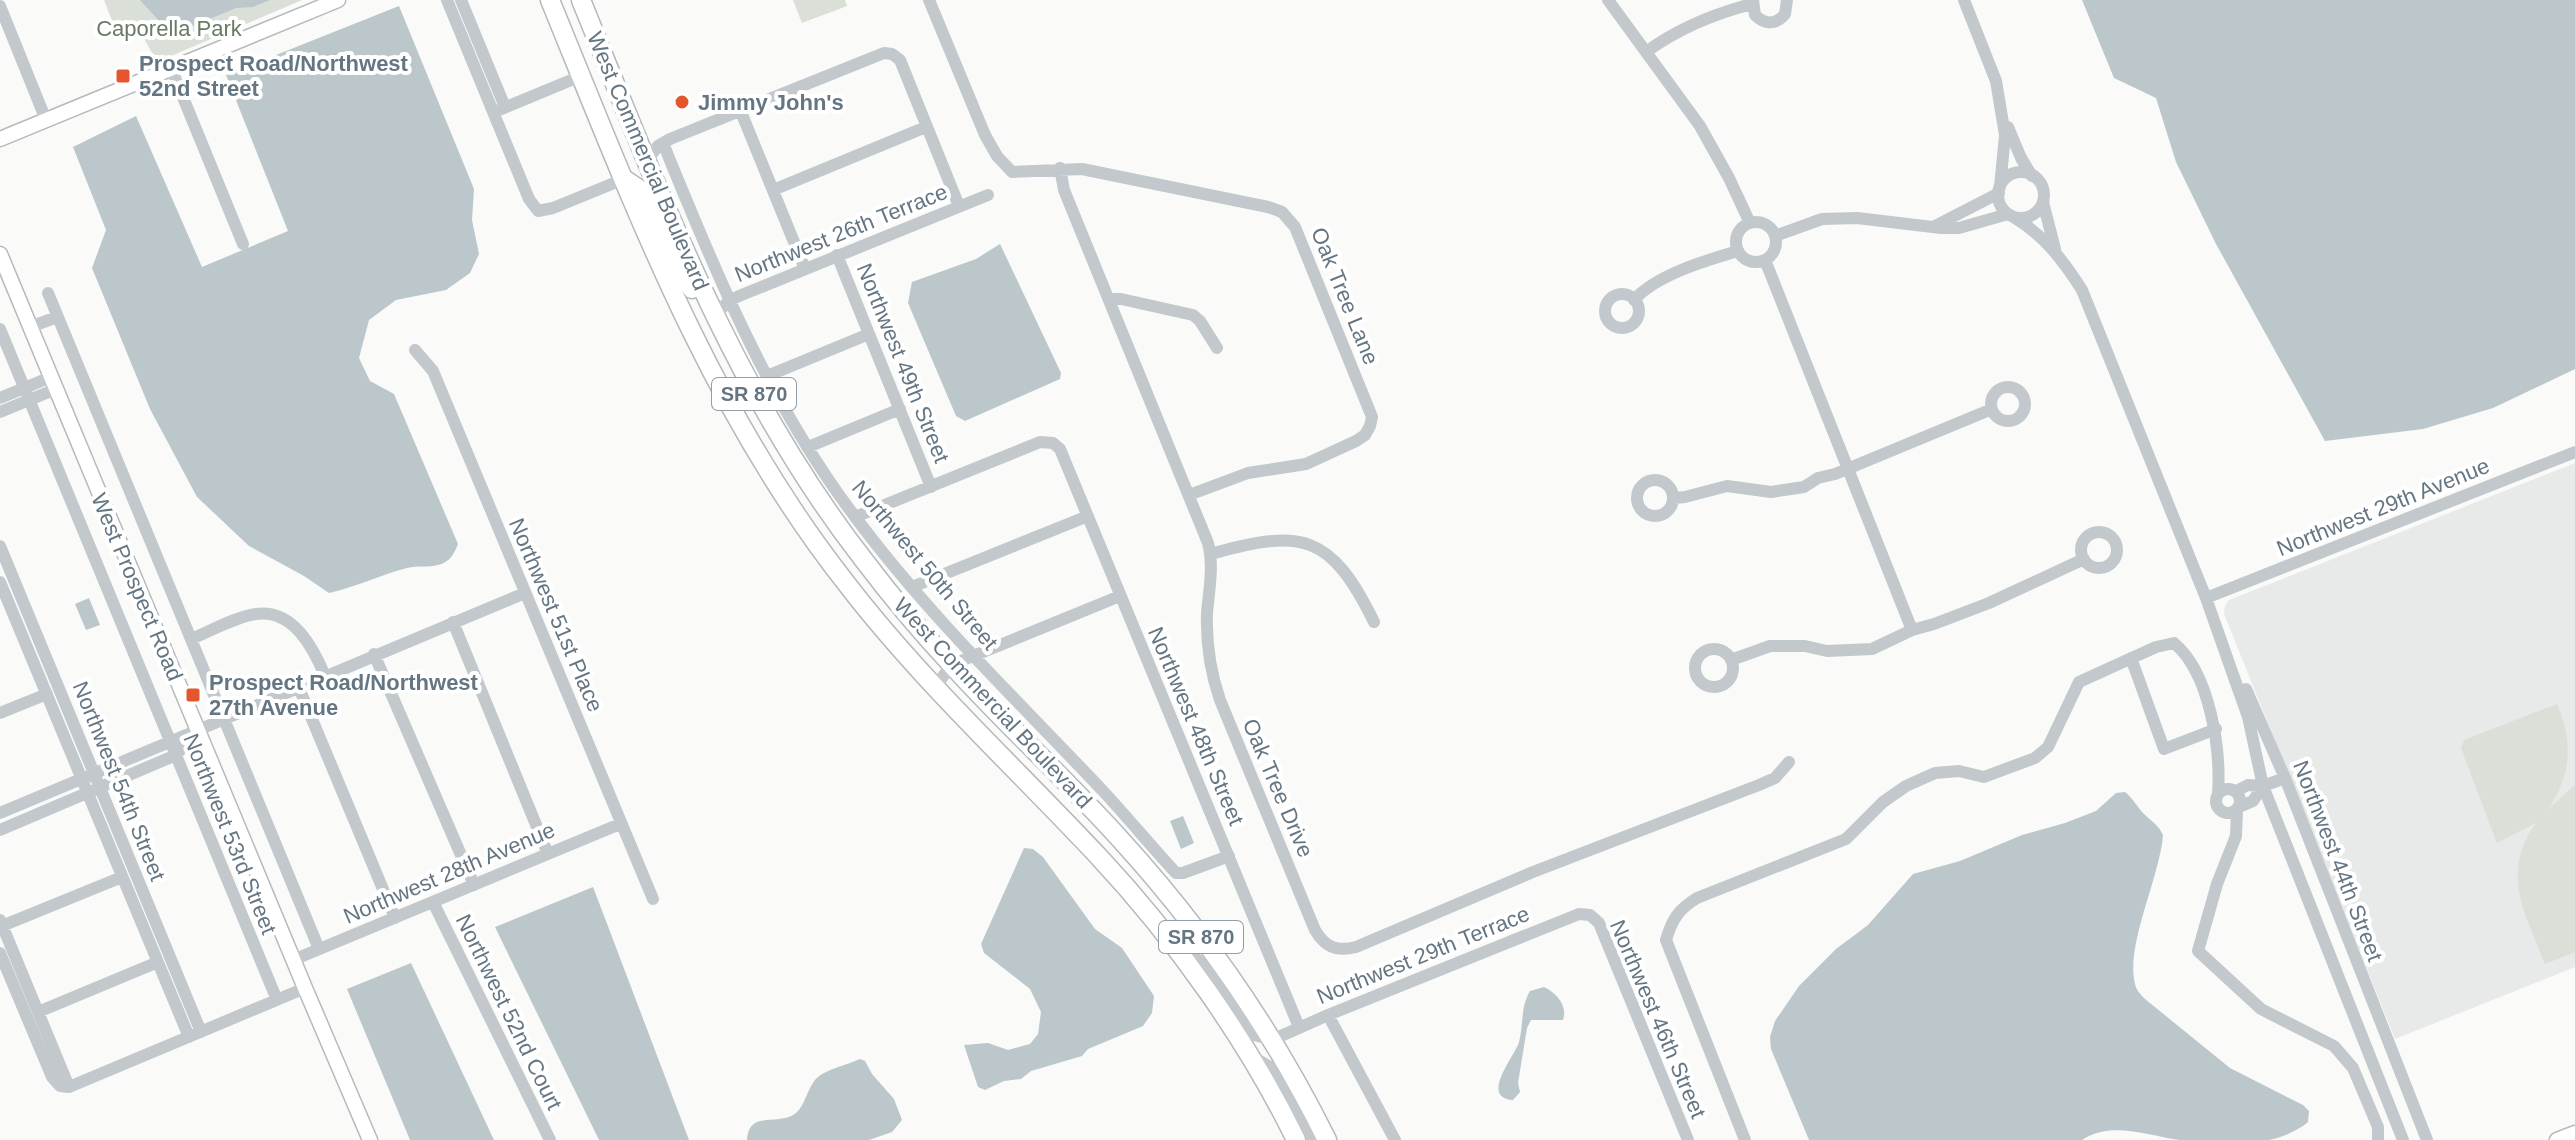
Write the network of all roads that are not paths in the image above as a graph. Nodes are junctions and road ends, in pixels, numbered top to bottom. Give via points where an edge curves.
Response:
1 (338, 0) edge
2 (447, 0) edge
3 (461, 0) edge
4 (550, 0) edge
5 (581, 0) edge
6 (929, 0) edge
7 (1608, 0) edge
8 (1787, 0) edge
9 (1964, 0) edge
10 (1752, 2) edge
11 (0, 6) edge
12 (1646, 52) junction
13 (171, 68) junction
14 (581, 76) junction
15 (500, 110) junction
16 (741, 112) junction
17 (2003, 117) junction
18 (46, 120) junction
19 (926, 127) junction
20 (0, 139) edge
21 (663, 143) junction
22 (647, 160) junction
23 (1060, 168) junction
24 (2032, 176) junction
25 (624, 179) junction
26 (773, 190) junction
27 (2000, 190) junction
28 (988, 195) dead end
29 (2043, 202) junction
30 (959, 206) junction
31 (1967, 211) junction
32 (2010, 215) junction
33 (1750, 223) junction
34 (1972, 224) junction
35 (1935, 226) junction
36 (1775, 236) junction
37 (243, 244) dead end
38 (1738, 251) junction
39 (2056, 252) junction
40 (0, 254) edge
41 (837, 255) junction
42 (1765, 260) junction
43 (805, 269) junction
44 (48, 293) dead end
45 (1109, 299) junction
46 (1634, 300) dead end
47 (729, 301) junction
48 (714, 316) junction
49 (57, 317) junction
50 (30, 327) junction
51 (0, 329) edge
52 (869, 334) junction
53 (1217, 348) dead end
54 (415, 350) dead end
55 (767, 376) junction
56 (53, 383) junction
57 (27, 394) junction
58 (0, 398) edge
59 (900, 409) junction
60 (1992, 409) dead end
61 (0, 412) edge
62 (808, 447) junction
63 (2575, 452) edge
64 (1847, 468) junction
65 (931, 487) junction
66 (1189, 495) junction
67 (1674, 498) dead end
68 (1088, 516) junction
69 (855, 517) junction
70 (0, 546) edge
71 (1211, 554) junction
72 (2084, 559) dead end
73 (0, 582) edge
74 (912, 587) junction
75 (525, 593) junction
76 (1120, 596) junction
77 (2206, 598) junction
78 (11, 608) edge
79 (453, 622) junction
80 (1374, 622) dead end
81 (1912, 630) junction
82 (191, 639) junction
83 (374, 654) junction
84 (973, 656) junction
85 (2131, 658) junction
86 (1731, 660) dead end
87 (951, 665) junction
88 (325, 676) junction
89 (299, 688) junction
90 (935, 688) junction
91 (47, 694) junction
92 (0, 713) edge
93 (224, 719) junction
94 (2216, 729) junction
95 (197, 731) junction
96 (171, 742) junction
97 (176, 755) junction
98 (1789, 762) dead end
99 (88, 776) junction
100 (2285, 778) junction
101 (2263, 786) junction
102 (2225, 788) junction
103 (94, 790) junction
104 (2234, 810) junction
105 (0, 813) edge
106 (620, 824) junction
107 (0, 830) edge
108 (548, 854) junction
109 (1229, 856) junction
110 (122, 877) junction
111 (474, 885) junction
112 (653, 899) dead end
113 (433, 902) junction
114 (1590, 915) joint
115 (395, 918) junction
116 (1154, 922) junction
117 (1, 923) edge
118 (319, 949) junction
119 (0, 953) edge
120 (293, 960) junction
121 (158, 962) junction
122 (305, 988) junction
123 (277, 1000) junction
124 (38, 1012) junction
125 (1328, 1015) junction
126 (1299, 1027) junction
127 (195, 1034) junction
128 (1272, 1040) junction
129 (1248, 1054) junction
130 (69, 1087) junction
131 (2575, 1133) edge
132 (370, 1140) edge
133 (550, 1140) edge
134 (1296, 1140) edge
135 (1314, 1140) edge
136 (1327, 1140) edge
137 (1395, 1140) edge
138 (1688, 1140) edge
139 (1745, 1140) edge
140 (2378, 1140) edge
141 (2403, 1140) edge
142 (2427, 1140) edge
143 (2557, 1140) edge

1 - 13 main road
2 - 15 street
3 - 15 street
4 - 14 highway, West Commercial Boulevard / SR 870
5 - 22 highway, West Commercial Boulevard / SR 870
6 - 23 street via 997,156 1012,172
7 - 12 street
8 - 10 street via 1785,14 1771,23 1755,15
9 - 17 street via 1996,81
10 - 12 street via 1685,27
11 - 18 street
12 - 33 street via 1700,126
13 - 18 main road
13 - 37 street
14 - 15 street
14 - 25 highway, West Commercial Boulevard / SR 870
15 - 25 street via 529,199 538,211
16 - 19 street via 884,53 900,60
16 - 21 street
16 - 26 street
17 - 24 street
17 - 27 street
18 - 20 main road
19 - 26 street
19 - 30 street
21 - 22 street
21 - 47 street, Northwest 50th Street
22 - 48 highway, West Commercial Boulevard / SR 870
23 - 45 street, Oak Tree Drive
23 - 66 street, Oak Tree Lane via 1282,212 1298,234 1372,417 1365,435 1306,464 1248,473
24 - 27 street via 2014,174
24 - 29 street via 2041,183
25 - 48 highway via 645,193 681,274
25 - 90 highway, West Commercial Boulevard / SR 870 via 694,341 759,460 847,585
26 - 43 street
27 - 31 street
27 - 32 street via 2001,206
28 - 30 street, Northwest 26th Terrace
29 - 32 street via 2033,215
29 - 39 street, Northwest 44th Street
30 - 41 street, Northwest 26th Terrace
31 - 34 street
31 - 35 street
32 - 34 street
32 - 39 street, Northwest 44th Street
33 - 36 street via 1764,224
33 - 38 street via 1736,238
34 - 35 street
35 - 36 street via 1822,219
36 - 42 street via 1774,251
38 - 42 street via 1747,260
38 - 46 street via 1656,283
39 - 77 street, Northwest 44th Street via 2082,290
40 - 50 main road, West Prospect Road
41 - 43 street, Northwest 26th Terrace
41 - 52 street, Northwest 49th Street
42 - 64 street
43 - 47 street, Northwest 26th Terrace
44 - 49 street, Northwest 53rd Street
45 - 53 street via 1193,315
45 - 66 street, Oak Tree Drive
47 - 48 street, Northwest 26th Terrace
47 - 55 street, Northwest 50th Street
48 - 87 highway, West Commercial Boulevard / SR 870 via 818,497
49 - 50 street
49 - 82 street, Northwest 53rd Street
50 - 56 main road, West Prospect Road
51 - 57 street, Northwest 53rd Street
52 - 55 street
52 - 59 street, Northwest 49th Street
54 - 75 street, Northwest 51st Place via 433,371
55 - 62 street, Northwest 50th Street
56 - 57 street
56 - 95 main road, West Prospect Road
57 - 58 street
57 - 61 street
57 - 96 street, Northwest 53rd Street
59 - 62 street
59 - 65 street, Northwest 49th Street
60 - 64 street
62 - 69 street, Northwest 50th Street
63 - 77 street, Northwest 29th Avenue
64 - 67 street via 1804,487 1771,492 1727,486
64 - 81 street
65 - 68 street, Northwest 48th Street via 1040,442 1053,443
65 - 69 street
66 - 71 street, Oak Tree Drive
68 - 74 street
68 - 76 street, Northwest 48th Street
69 - 74 street, Northwest 50th Street
70 - 78 street, Northwest 54th Street
71 - 80 street via 1273,540 1311,544 1348,575
71 - 98 street, Oak Tree Drive via 1207,632 1216,688 1315,930 1330,947 1356,947 1759,785 1775,778
72 - 81 street via 1989,603
73 - 78 street, Northwest 54th Street
74 - 84 street, Northwest 50th Street
75 - 79 street
75 - 106 street, Northwest 51st Place
76 - 84 street
76 - 109 street, Northwest 48th Street
77 - 100 street, Northwest 44th Street
77 - 101 street, Northwest 44th Street via 2248,717
78 - 91 street, Northwest 54th Street
78 - 99 street, Northwest 54th Street
79 - 83 street
79 - 108 street
81 - 86 street via 1872,649 1770,646
82 - 88 street via 256,614 279,615 305,637
82 - 93 street, Northwest 53rd Street
83 - 88 street
83 - 111 street, Northwest 52nd Court
84 - 87 street
84 - 109 street, Northwest 50th Street via 1176,873
85 - 94 street via 2174,643 2180,648
85 - 94 street via 2164,749
85 - 139 street via 2079,682 2048,747 2035,758 1984,777 1935,773 1883,802 1846,839 1683,906 1666,940 1670,956
87 - 90 street
87 - 128 highway, West Commercial Boulevard / SR 870 via 1121,840 1222,964
88 - 89 street
89 - 93 street
89 - 115 street
90 - 116 highway, West Commercial Boulevard / SR 870 via 1102,860
91 - 92 street
91 - 99 street, Northwest 54th Street
93 - 95 street
93 - 118 street, Northwest 53rd Street
94 - 102 street
95 - 96 street
95 - 97 street
95 - 120 main road, West Prospect Road
96 - 97 street, Northwest 53rd Street
96 - 99 street
97 - 103 street
97 - 123 street, Northwest 53rd Street
99 - 103 street, Northwest 54th Street
99 - 105 street
100 - 101 street
100 - 142 street, Northwest 44th Street
101 - 102 street
101 - 104 street via 2253,801
101 - 141 street, Northwest 44th Street
102 - 104 street via 2240,797
102 - 104 street via 2216,805 2220,811
103 - 107 street
103 - 110 street, Northwest 54th Street
103 - 127 street, Northwest 54th Street
104 - 140 street via 2236,836 2198,951 2261,1009 2334,1046 2353,1068 2378,1127
106 - 108 street, Northwest 28th Avenue
106 - 112 street, Northwest 51st Place
108 - 111 street, Northwest 28th Avenue
109 - 126 street, Northwest 48th Street
110 - 117 street
110 - 121 street, Northwest 54th Street
111 - 113 street, Northwest 28th Avenue
113 - 115 street, Northwest 28th Avenue
113 - 133 street, Northwest 52nd Court
114 - 125 street, Northwest 29th Terrace via 1579,914
114 - 138 street, Northwest 46th Street via 1599,923
115 - 118 street, Northwest 28th Avenue
116 - 128 street, West Commercial Boulevard via 1204,966 1251,1034
116 - 129 highway, West Commercial Boulevard / SR 870
117 - 124 street
118 - 120 street, Northwest 28th Avenue
119 - 130 street via 52,1077
120 - 122 main road, West Prospect Road
121 - 124 street
121 - 127 street, Northwest 54th Street
122 - 123 street
122 - 132 main road, West Prospect Road
123 - 127 street
124 - 130 street
125 - 126 street, Northwest 29th Terrace
125 - 137 street
126 - 128 street, Northwest 29th Terrace
127 - 130 street
128 - 136 highway, West Commercial Boulevard / SR 870
129 - 134 highway, West Commercial Boulevard / SR 870
129 - 135 street, West Commercial Boulevard via 1270,1067
131 - 143 main road

